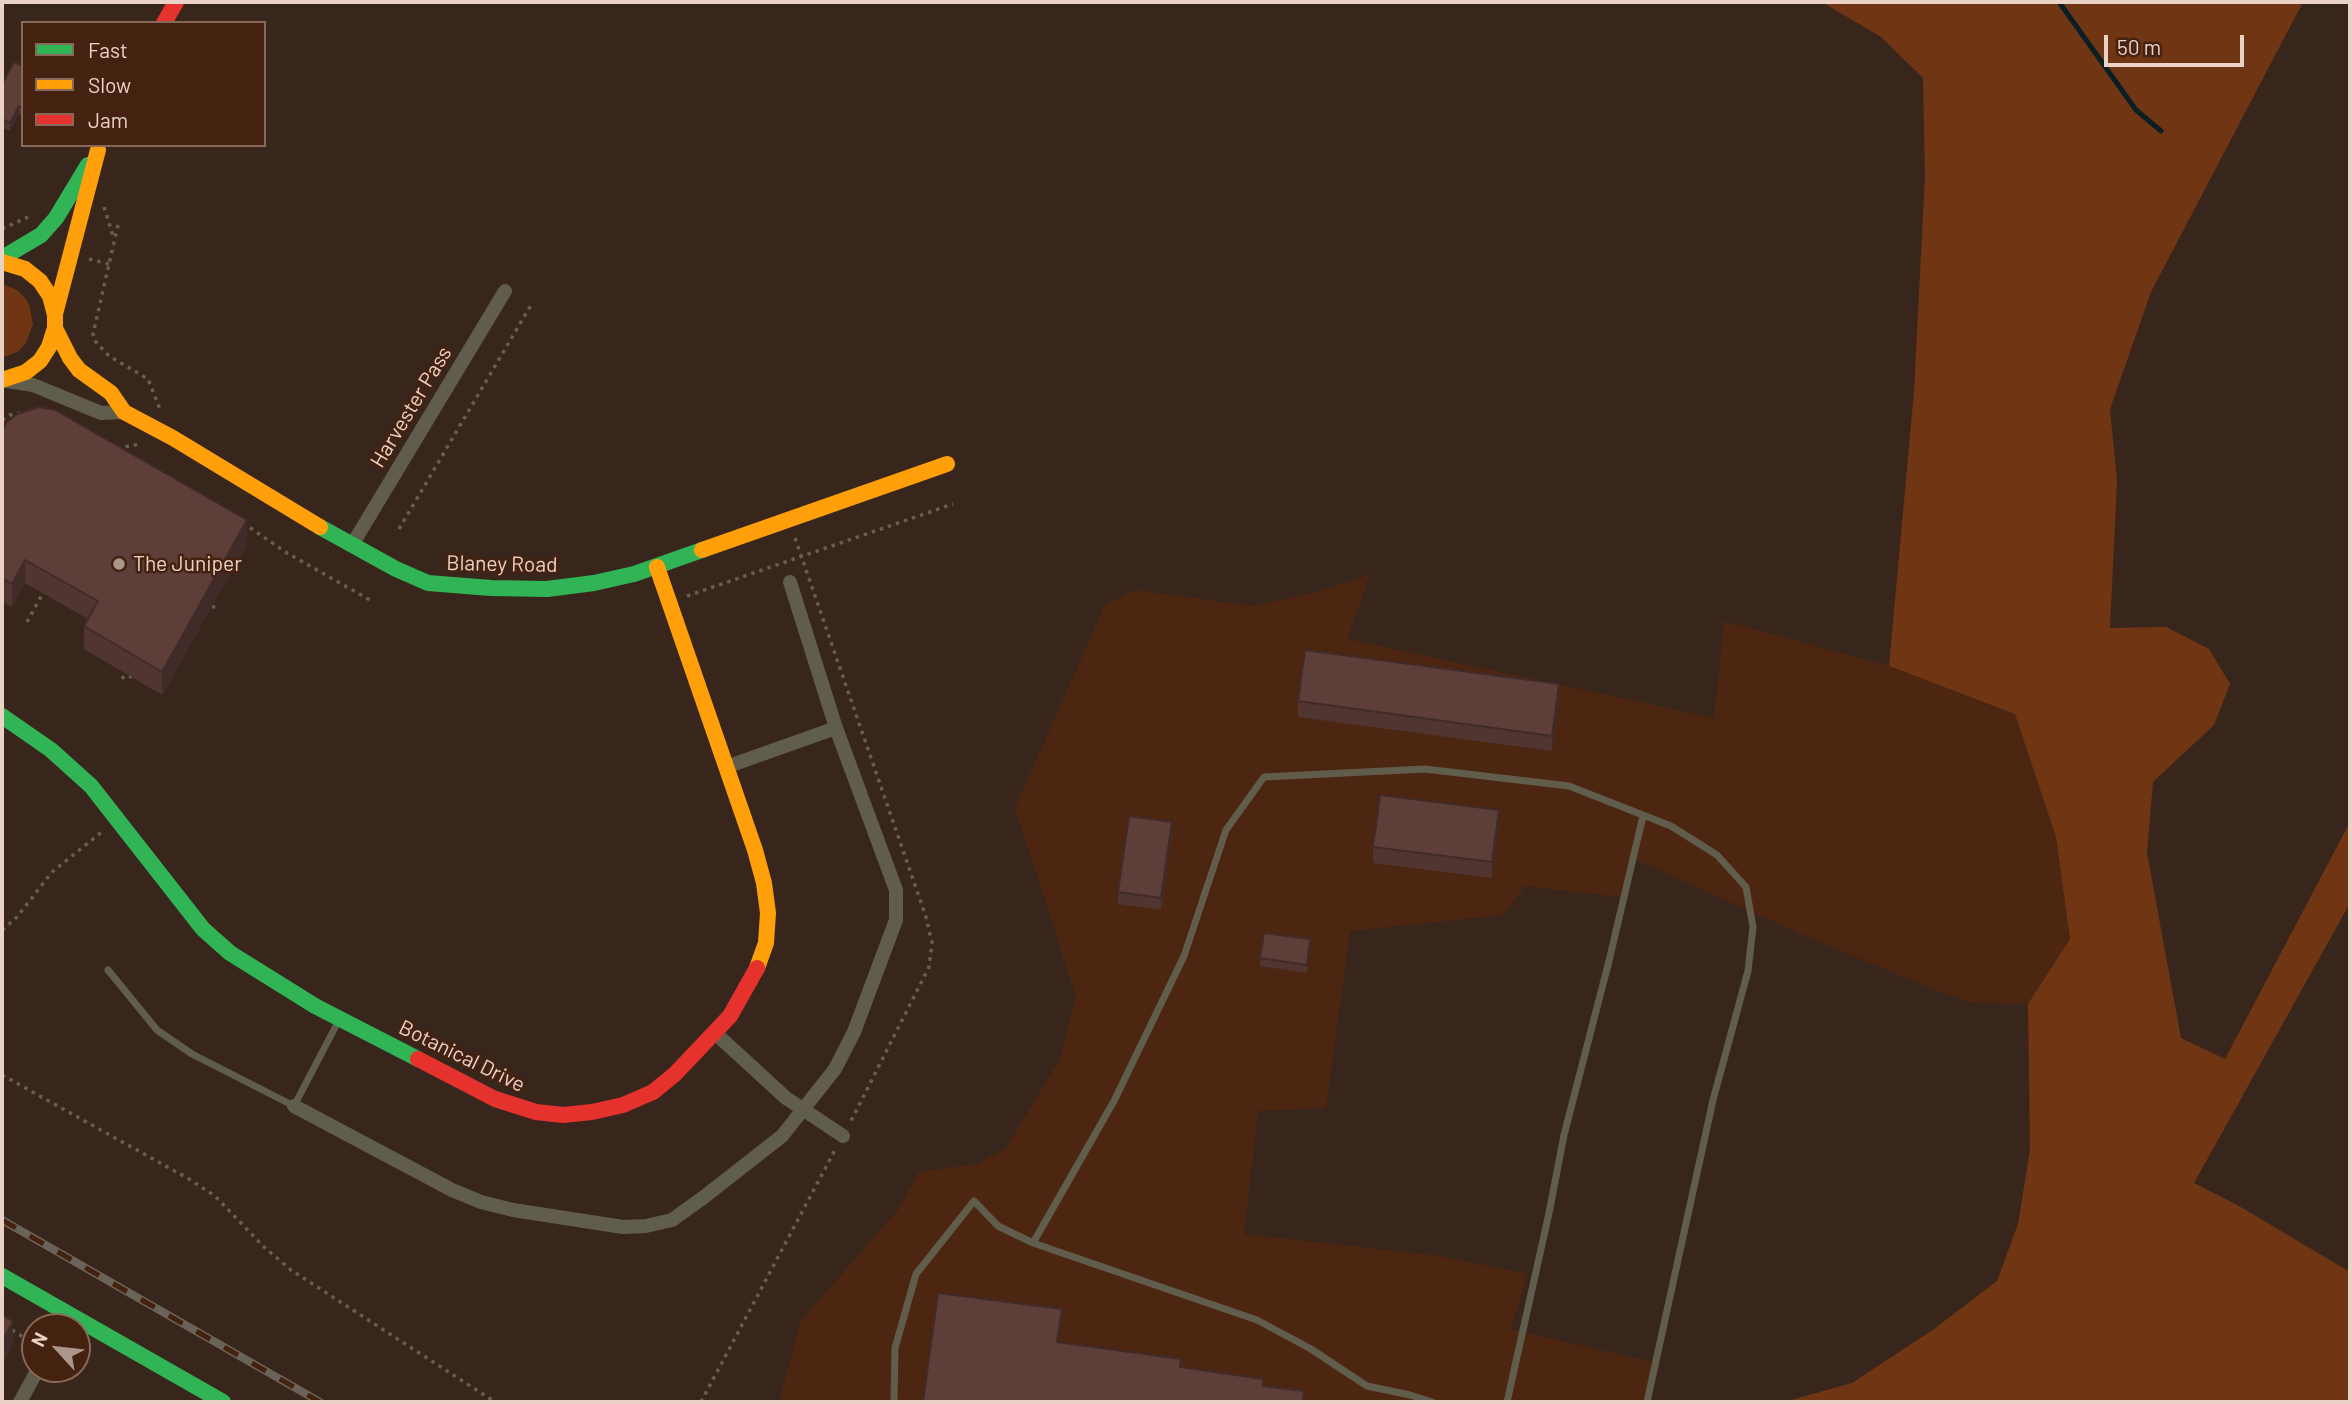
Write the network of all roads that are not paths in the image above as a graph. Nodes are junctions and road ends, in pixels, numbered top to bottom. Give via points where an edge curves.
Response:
1 (176, 2) edge
2 (165, 21) edge
3 (99, 147) edge
4 (2, 260) edge
5 (505, 291) dead end
6 (55, 321) junction
7 (2, 380) edge
8 (124, 412) junction
9 (947, 464) dead end
10 (352, 545) junction
11 (657, 567) junction
12 (790, 582) dead end
13 (2, 716) edge
14 (836, 728) junction
15 (726, 767) junction
16 (1643, 816) junction
17 (108, 970) dead end
18 (339, 1019) junction
19 (715, 1033) junction
20 (294, 1106) junction
21 (802, 1110) junction
22 (843, 1136) dead end
23 (1033, 1243) junction
24 (2, 1276) edge
25 (54, 1313) edge
26 (91, 1334) edge
27 (30, 1383) edge
28 (20, 1402) edge
29 (223, 1402) edge
30 (894, 1402) edge
31 (1432, 1402) edge
32 (1507, 1402) edge
33 (1647, 1402) edge

1 - 2 street
3 - 4 street via 56,218 41,235
3 - 6 street
4 - 6 street, Blaney Road via 40,281 50,296
5 - 10 street, Harvester Pass
6 - 7 street via 49,347 40,361 26,372
6 - 8 street, Blaney Road via 79,370 111,393
7 - 8 street, Blaney Road via 33,385 101,413
8 - 10 street, Blaney Road
9 - 11 street, Blaney Road
10 - 11 street, Blaney Road via 428,583 491,588 547,589
11 - 15 street, Botanical Drive
12 - 14 street
13 - 18 street, Botanical Drive via 51,750 91,786 203,929 284,989
14 - 15 street
14 - 21 street via 896,890 896,920 854,1032 835,1069
15 - 19 street, Botanical Drive via 755,850 768,913 766,943 756,971
16 - 23 lane via 1569,786 1424,769 1264,777 1226,830 1184,956 1114,1101
16 - 32 lane via 1564,1135
16 - 33 lane via 1671,826 1717,855 1746,887 1753,927 1748,971 1713,1100
17 - 20 lane via 157,1030 192,1054
18 - 19 street, Botanical Drive via 495,1099 563,1115 623,1105 653,1092
18 - 20 lane
19 - 21 street
20 - 21 street via 481,1202 623,1227 671,1220 782,1136
21 - 22 street
23 - 30 lane via 998,1226 974,1201 916,1274 895,1348
23 - 31 lane via 1257,1320 1367,1386
24 - 25 street
26 - 29 street
27 - 28 street

